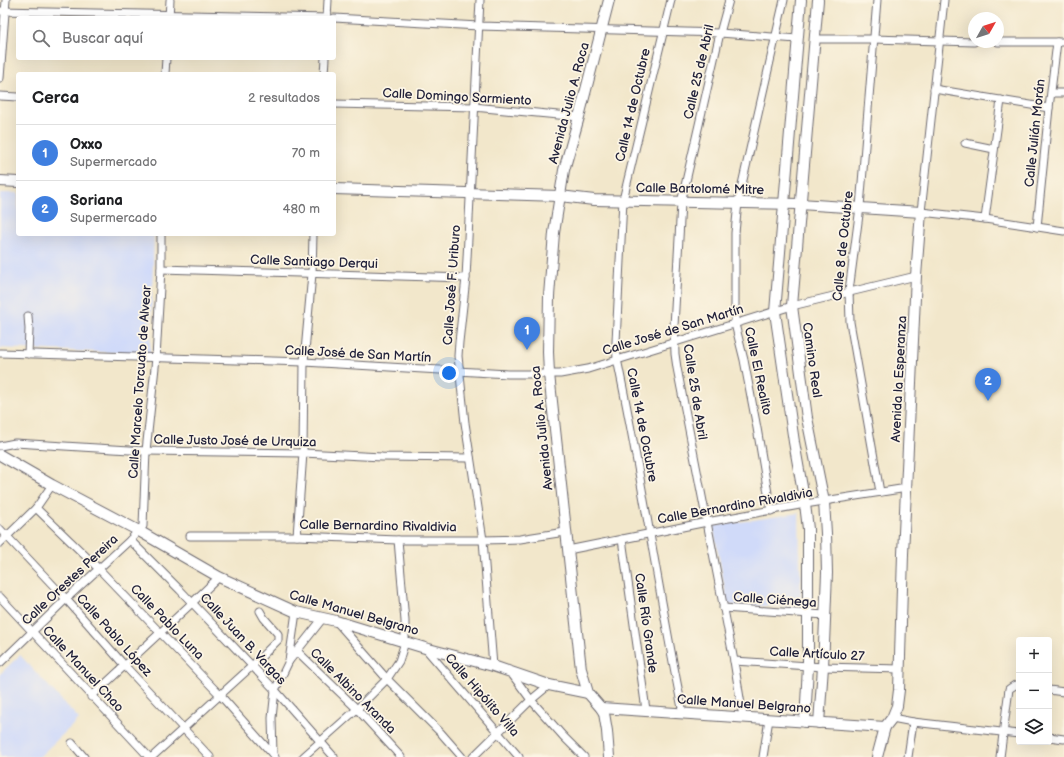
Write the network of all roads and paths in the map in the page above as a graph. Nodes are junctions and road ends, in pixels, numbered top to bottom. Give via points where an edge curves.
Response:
1 (6, 0) edge
2 (170, 0) edge
3 (328, 0) edge
4 (480, 0) edge
5 (610, 0) edge
6 (671, 0) edge
7 (729, 0) edge
8 (784, 0) edge
9 (801, 0) edge
10 (818, 0) edge
11 (876, 0) edge
12 (944, 0) edge
13 (3, 11) edge
14 (169, 16) edge
15 (328, 16) edge
16 (336, 18) edge
17 (478, 26) junction
18 (602, 30) junction
19 (663, 32) junction
20 (720, 33) junction
21 (775, 37) junction
22 (797, 39) junction
23 (815, 39) junction
24 (874, 39) junction
25 (940, 42) junction
26 (968, 42) edge
27 (1004, 42) edge
28 (1060, 42) edge
29 (166, 60) edge
30 (325, 60) edge
31 (165, 72) edge
32 (324, 72) edge
33 (0, 78) edge
34 (934, 89) junction
35 (1052, 93) junction
36 (1064, 93) edge
37 (0, 96) edge
38 (16, 96) edge
39 (1001, 100) junction
40 (336, 104) edge
41 (474, 107) junction
42 (1049, 108) junction
43 (579, 117) junction
44 (965, 142) dead end
45 (994, 149) junction
46 (0, 181) edge
47 (16, 182) edge
48 (336, 189) edge
49 (470, 193) junction
50 (560, 196) junction
51 (623, 200) junction
52 (681, 202) junction
53 (738, 202) junction
54 (784, 204) junction
55 (800, 204) junction
56 (860, 207) junction
57 (921, 212) junction
58 (985, 218) junction
59 (1038, 227) junction
60 (1064, 231) edge
61 (161, 236) edge
62 (313, 236) edge
63 (161, 269) junction
64 (312, 274) junction
65 (916, 276) junction
66 (466, 278) junction
67 (849, 291) junction
68 (792, 306) junction
69 (775, 312) junction
70 (28, 316) dead end
71 (735, 324) junction
72 (674, 342) junction
73 (0, 352) edge
74 (28, 354) junction
75 (156, 358) junction
76 (617, 359) junction
77 (304, 362) junction
78 (460, 371) junction
79 (549, 374) junction
80 (0, 446) edge
81 (146, 451) junction
82 (303, 453) junction
83 (0, 455) edge
84 (470, 458) junction
85 (52, 485) junction
86 (907, 488) junction
87 (880, 492) junction
88 (824, 502) junction
89 (805, 504) junction
90 (36, 508) junction
91 (771, 510) junction
92 (707, 522) junction
93 (0, 529) edge
94 (139, 531) junction
95 (565, 532) junction
96 (651, 533) junction
97 (190, 536) dead end
98 (297, 536) junction
99 (7, 537) junction
100 (622, 539) junction
101 (130, 540) junction
102 (398, 540) junction
103 (483, 540) junction
104 (0, 543) edge
105 (568, 550) junction
106 (99, 569) junction
107 (219, 577) junction
108 (0, 597) edge
109 (66, 599) junction
110 (192, 603) junction
111 (723, 608) junction
112 (260, 611) dead end
113 (296, 612) junction
114 (809, 614) junction
115 (825, 616) junction
116 (323, 618) junction
117 (336, 621) junction
118 (33, 632) junction
119 (161, 633) junction
120 (405, 642) junction
121 (425, 648) junction
122 (297, 651) junction
123 (288, 661) junction
124 (734, 661) junction
125 (0, 663) edge
126 (125, 666) junction
127 (493, 666) junction
128 (808, 666) junction
129 (251, 667) junction
130 (823, 667) junction
131 (900, 669) junction
132 (511, 673) junction
133 (388, 679) junction
134 (549, 684) junction
135 (1016, 685) edge
136 (274, 690) junction
137 (1052, 690) edge
138 (1064, 692) edge
139 (588, 693) junction
140 (220, 695) junction
141 (91, 696) junction
142 (531, 700) junction
143 (601, 708) junction
144 (357, 709) junction
145 (646, 710) junction
146 (683, 713) junction
147 (743, 717) junction
148 (892, 718) junction
149 (769, 720) junction
150 (805, 722) junction
151 (913, 722) junction
152 (819, 723) junction
153 (885, 727) junction
154 (183, 728) junction
155 (498, 732) junction
156 (1004, 732) junction
157 (1016, 734) edge
158 (1052, 737) edge
159 (1064, 739) edge
160 (320, 742) junction
161 (72, 743) dead end
162 (273, 756) edge
163 (84, 757) edge
164 (149, 757) edge
165 (152, 757) edge
166 (210, 757) edge
167 (303, 757) edge
168 (334, 757) edge
169 (401, 757) edge
170 (462, 757) edge
171 (473, 757) edge
172 (519, 757) edge
173 (584, 757) edge
174 (609, 757) edge
175 (763, 757) edge
176 (877, 757) edge
177 (908, 757) edge
178 (1000, 757) edge

1 - 13 street
2 - 14 street
3 - 15 street
4 - 17 street, Calle José F. Uriburo
5 - 18 street, Avenida Julio A. Roca
6 - 19 street, Calle 14 de Octubre
7 - 20 street, Calle 25 de Abril
8 - 21 street, Calle El Realito
9 - 22 street
10 - 23 street, Camino Real
11 - 24 street, Calle 8 de Octubre
12 - 25 street, Avenida la Esperanza
13 - 14 street
13 - 33 street
16 - 17 street
17 - 18 street
17 - 41 street, Calle José F. Uriburo
18 - 19 street
18 - 43 street, Avenida Julio A. Roca
19 - 20 street
19 - 51 street, Calle 14 de Octubre
20 - 21 street
20 - 52 street, Calle 25 de Abril
21 - 22 street
21 - 53 street, Calle El Realito
22 - 54 street
23 - 24 street
23 - 55 street, Camino Real
24 - 25 street
24 - 56 street, Calle 8 de Octubre
25 - 26 street
25 - 34 street, Avenida la Esperanza
27 - 28 street
28 - 35 street, Calle Julián Morán
29 - 31 street
30 - 32 street
34 - 39 street
34 - 57 street, Avenida la Esperanza
35 - 36 street
35 - 42 street, Calle Julián Morán
37 - 38 street
39 - 42 street
39 - 45 street
40 - 41 street, Calle Domingo Sarmiento
41 - 43 street, Calle Domingo Sarmiento
41 - 49 street, Calle José F. Uriburo
42 - 59 street, Calle Julián Morán
43 - 50 street, Avenida Julio A. Roca via 564,170
44 - 45 street
45 - 58 street
46 - 47 street
48 - 49 street, Calle Bartolomé Mitre
49 - 50 street, Calle Bartolomé Mitre
49 - 66 street, Calle José F. Uriburo
50 - 51 street, Calle Bartolomé Mitre
50 - 79 street, Avenida Julio A. Roca via 549,296
51 - 52 street, Calle Bartolomé Mitre
51 - 76 street, Calle 14 de Octubre via 616,327
52 - 53 street, Calle Bartolomé Mitre
52 - 72 street, Calle 25 de Abril
53 - 54 street, Calle Bartolomé Mitre
53 - 71 street, Calle El Realito via 734,248
54 - 55 street, Calle Bartolomé Mitre
54 - 69 street
55 - 56 street, Calle Bartolomé Mitre
55 - 68 street, Camino Real
56 - 57 street, Calle Bartolomé Mitre
56 - 67 street, Calle 8 de Octubre
57 - 58 street, Calle Bartolomé Mitre
57 - 65 street, Avenida la Esperanza
58 - 59 street, Calle Bartolomé Mitre
59 - 60 street, Calle Bartolomé Mitre
61 - 63 street, Calle Marcelo Torcuato de Alvear
62 - 64 street
63 - 64 street, Calle Santiago Derqui
63 - 75 street, Calle Marcelo Torcuato de Alvear
64 - 66 street, Calle Santiago Derqui
64 - 77 street
65 - 67 street, Calle José de San Martín
65 - 86 street, Avenida la Esperanza
66 - 78 street, Calle José F. Uriburo via 459,342
67 - 68 street, Calle José de San Martín
67 - 87 street, Calle 8 de Octubre via 850,322
68 - 69 street, Calle José de San Martín
68 - 88 street, Camino Real via 807,418
69 - 71 street, Calle José de San Martín
69 - 89 street
70 - 74 street
71 - 72 street, Calle José de San Martín
71 - 91 street, Calle El Realito
72 - 76 street, Calle José de San Martín
72 - 92 street, Calle 25 de Abril
73 - 74 street, Calle José de San Martín
74 - 75 street, Calle José de San Martín
75 - 77 street, Calle José de San Martín
75 - 81 street, Calle Marcelo Torcuato de Alvear
76 - 79 street, Calle José de San Martín via 588,369
76 - 96 street, Calle 14 de Octubre
77 - 78 street, Calle José de San Martín
77 - 82 street
78 - 79 street, Calle José de San Martín
78 - 84 street, Calle José F. Uriburo
79 - 95 street, Avenida Julio A. Roca
80 - 81 street, Calle Justo José de Urquiza via 15,443
81 - 82 street, Calle Justo José de Urquiza
81 - 94 street, Calle Marcelo Torcuato de Alvear via 144,520
82 - 84 street, Calle Justo José de Urquiza
82 - 98 street
83 - 85 street, Calle Manuel Belgrano
84 - 103 street, Calle José F. Uriburo
85 - 90 street
85 - 94 street, Calle Manuel Belgrano
86 - 87 street, Calle Bernardino Rivaldivia
86 - 131 street, Avenida la Esperanza
87 - 88 street, Calle Bernardino Rivaldivia
88 - 89 street, Calle Bernardino Rivaldivia
88 - 115 street, Camino Real via 827,552
89 - 91 street, Calle Bernardino Rivaldivia
89 - 114 street
90 - 99 street
90 - 106 street, Calle Pablo Luna
91 - 92 street, Calle Bernardino Rivaldivia
92 - 96 street, Calle Bernardino Rivaldivia
92 - 111 street, Calle 25 de Abril
93 - 99 street, Calle Pablo López
94 - 101 street, Calle Orestes Pereira
94 - 107 street, Calle Manuel Belgrano
95 - 103 street, Calle Bernardino Rivaldivia via 520,539
95 - 105 street, Avenida Julio A. Roca
96 - 100 street, Calle Bernardino Rivaldivia
96 - 146 street, Calle 14 de Octubre
97 - 98 street, Calle Bernardino Rivaldivia
98 - 102 street, Calle Bernardino Rivaldivia
99 - 104 street
99 - 109 street, Calle Pablo López
100 - 105 street, Calle Bernardino Rivaldivia
100 - 145 street, Calle Río Grande
101 - 106 street, Calle Orestes Pereira
101 - 110 street, Calle Juan B. Vargas
102 - 103 street, Calle Bernardino Rivaldivia
102 - 120 street
103 - 127 street, Calle José F. Uriburo
105 - 139 street, Avenida Julio A. Roca via 581,669
106 - 109 street, Calle Orestes Pereira
106 - 119 street, Calle Pablo Luna
107 - 110 street
107 - 113 street, Calle Manuel Belgrano
108 - 118 street, Calle Manuel Chao
109 - 118 street, Calle Orestes Pereira
109 - 126 street, Calle Pablo López
110 - 119 street
110 - 129 street, Calle Juan B. Vargas
111 - 114 street, Calle Ciénega
111 - 124 street, Calle 25 de Abril
112 - 129 street via 279,636
113 - 116 street, Calle Manuel Belgrano
113 - 123 street
114 - 115 street, Calle Ciénega
114 - 128 street
115 - 130 street, Camino Real
116 - 117 street, Calle Manuel Belgrano
116 - 122 street
117 - 120 street, Calle Manuel Belgrano
117 - 133 street
118 - 125 street, Calle Orestes Pereira
118 - 141 street, Calle Manuel Chao
119 - 126 street
119 - 140 street, Calle Pablo Luna
120 - 121 street, Calle Manuel Belgrano
120 - 133 street via 399,661
121 - 127 street, Calle Manuel Belgrano
121 - 155 street, Calle Hipólito Villa
122 - 123 street, Calle Albino Aranda
122 - 144 street, Calle Albino Aranda
123 - 136 street
124 - 128 street, Calle Artículo 27
124 - 147 street, Calle 25 de Abril
126 - 141 street
126 - 154 street, Calle Pablo López
127 - 132 street, Calle Manuel Belgrano
128 - 130 street, Calle Artículo 27
128 - 150 street
129 - 136 street, Calle Juan B. Vargas
129 - 140 street
130 - 131 street, Calle Artículo 27
130 - 152 street, Camino Real
131 - 148 street, Avenida la Esperanza via 897,706
132 - 134 street, Calle Manuel Belgrano
132 - 142 street
133 - 144 street
133 - 170 street
134 - 139 street, Calle Manuel Belgrano
134 - 142 street
135 - 156 street via 1009,689
136 - 160 street, Calle Juan B. Vargas
136 - 162 street
137 - 138 street
139 - 143 street, Avenida Julio A. Roca
140 - 154 street
140 - 162 street, Calle Pablo Luna
141 - 164 street, Calle Manuel Chao
142 - 155 street
142 - 173 street
143 - 145 street, Calle Manuel Belgrano
143 - 174 street, Avenida Julio A. Roca via 607,731
144 - 160 street
144 - 169 street, Calle Albino Aranda
145 - 146 street, Calle Manuel Belgrano
146 - 147 street, Calle Manuel Belgrano
147 - 149 street, Calle Manuel Belgrano
148 - 151 street
148 - 153 street, Avenida la Esperanza
149 - 150 street, Calle Manuel Belgrano
149 - 175 street
150 - 152 street, Calle Manuel Belgrano
151 - 156 street
151 - 177 street
152 - 153 street, Calle Manuel Belgrano
153 - 176 street, Avenida la Esperanza
154 - 165 street
154 - 166 street, Calle Pablo López
155 - 171 street
155 - 172 street, Calle Hipólito Villa
156 - 157 street
156 - 178 street
158 - 159 street
160 - 167 street
160 - 168 street, Calle Juan B. Vargas
161 - 163 street

